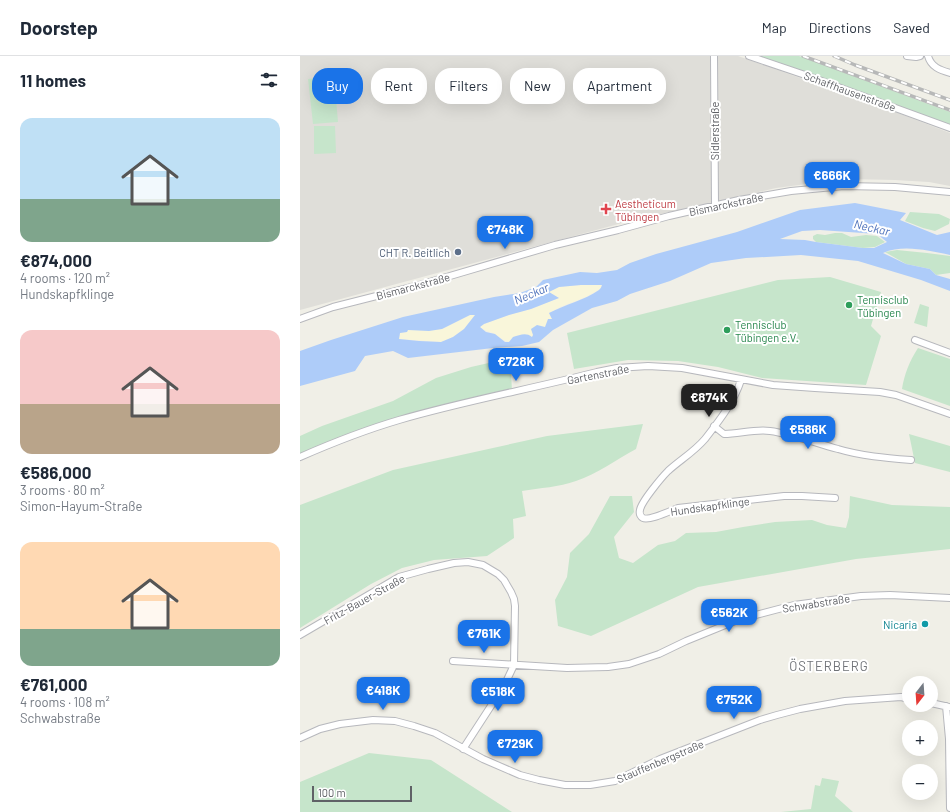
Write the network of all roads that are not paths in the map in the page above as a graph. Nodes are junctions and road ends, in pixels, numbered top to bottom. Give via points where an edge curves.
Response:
1 (714, 56) edge
2 (749, 56) edge
3 (907, 56) edge
4 (920, 56) edge
5 (928, 56) edge
6 (950, 73) edge
7 (950, 128) edge
8 (950, 192) edge
9 (715, 205) junction
10 (300, 318) edge
11 (915, 340) dead end
12 (950, 353) edge
13 (741, 380) junction
14 (950, 414) edge
15 (714, 426) junction
16 (300, 457) edge
17 (911, 460) dead end
18 (835, 498) dead end
19 (950, 598) edge
20 (300, 635) edge
21 (453, 661) dead end
22 (514, 665) junction
23 (902, 697) edge
24 (938, 705) edge
25 (948, 707) edge
26 (300, 738) edge
27 (463, 748) junction
28 (950, 808) edge

1 - 9 street, Sidlerstraße
2 - 7 street, Schaffhausenstraße
3 - 4 street
5 - 6 street via 929,61 937,68
8 - 9 street, Bismarckstraße via 844,186 791,191
9 - 10 street, Bismarckstraße via 555,244
11 - 12 street
13 - 14 street, Gartenstraße via 794,387 880,392
13 - 15 street, Hundskapfklinge via 734,398
13 - 16 street, Gartenstraße via 682,368 617,368 400,420
15 - 17 street via 724,434 768,431 849,452
15 - 18 street, Hundskapfklinge via 699,446 659,481 640,508 641,516 651,519 678,508 784,496
19 - 22 street, Schwabstraße via 890,595 824,600 740,619 659,654 629,664 593,668
20 - 22 street, Fritz-Bauer-Straße via 399,577 468,562 483,565 498,574 511,592 515,614
21 - 22 street, Schwabstraße
22 - 27 street, Fritz-Bauer-Straße via 500,692
23 - 27 street, Stauffenbergstraße via 845,701 777,714 660,759 615,781 590,785 565,785 510,772
24 - 25 street
25 - 28 street
26 - 27 street, Stauffenbergstraße via 340,724 382,720 425,729

